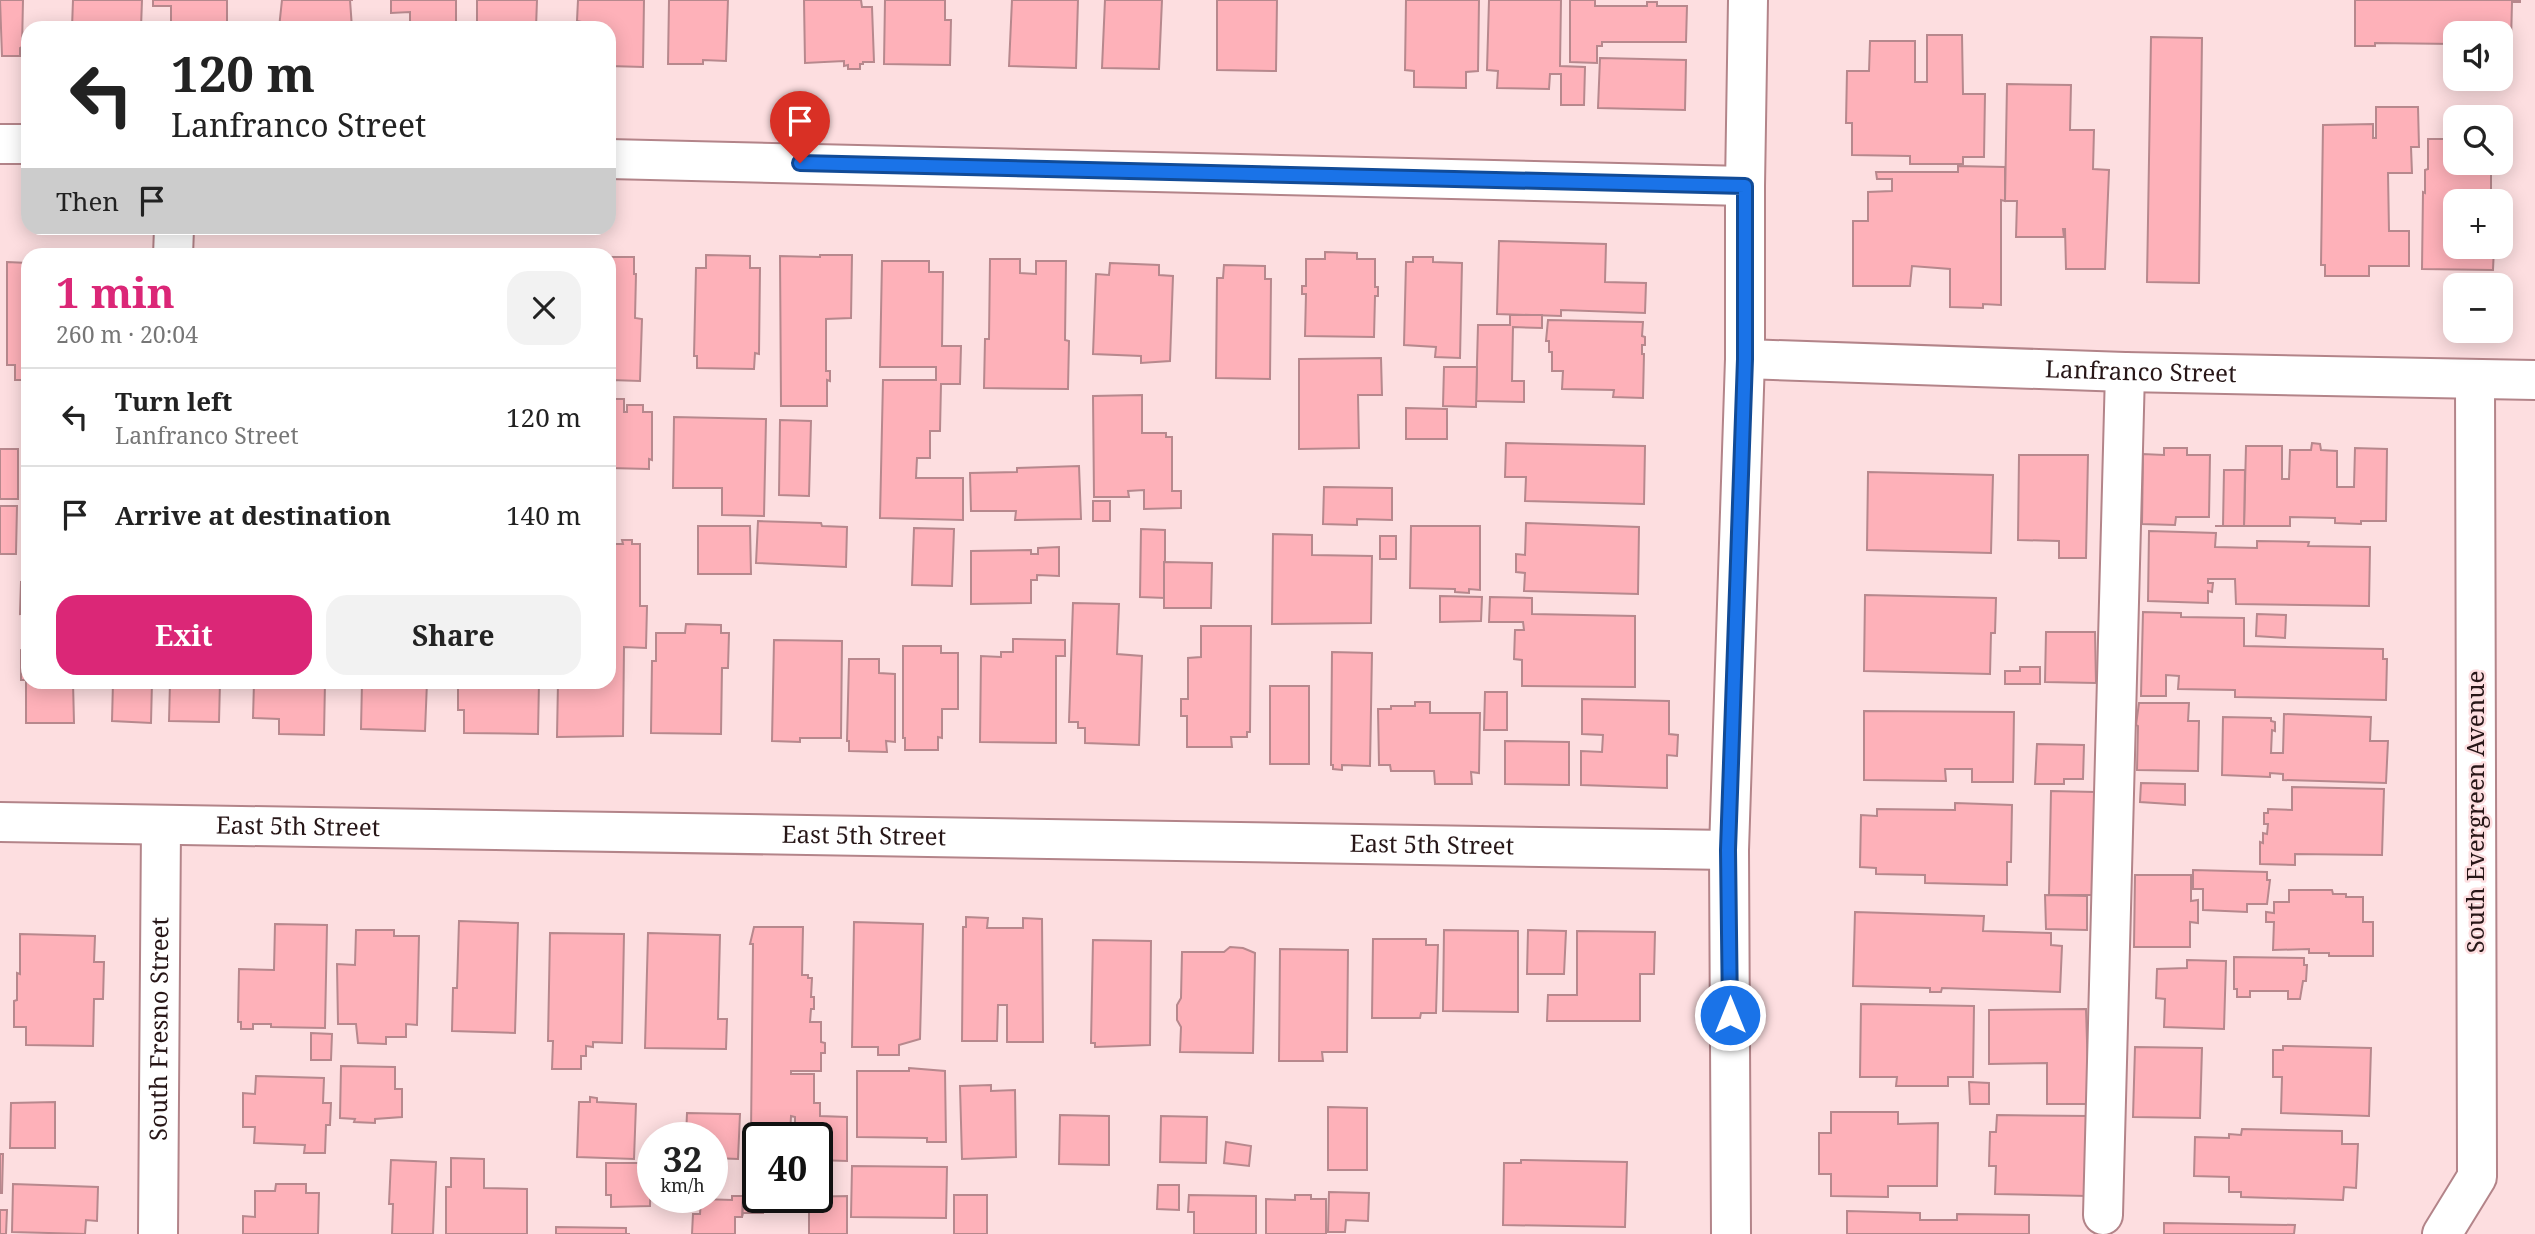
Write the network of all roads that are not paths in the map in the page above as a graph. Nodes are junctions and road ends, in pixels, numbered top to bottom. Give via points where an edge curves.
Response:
1 (1748, 0) edge
2 (0, 144) edge
3 (21, 144) edge
4 (616, 159) edge
5 (1745, 186) junction
6 (1745, 359) junction
7 (2125, 372) junction
8 (2475, 380) junction
9 (2535, 380) edge
10 (0, 822) edge
11 (160, 826) junction
12 (1728, 850) junction
13 (2103, 1215) dead end
14 (158, 1234) edge
15 (1731, 1234) edge
16 (2441, 1234) edge

1 - 5 street
2 - 3 street
4 - 5 street
5 - 6 street
6 - 7 street, Lanfranco Street
6 - 12 street
7 - 8 street, Lanfranco Street
7 - 13 street
8 - 9 street, Lanfranco Street
8 - 16 street, South Evergreen Avenue via 2477,1177
10 - 11 street, East 5th Street
11 - 12 street, East 5th Street
11 - 14 street, South Fresno Street
12 - 15 street

